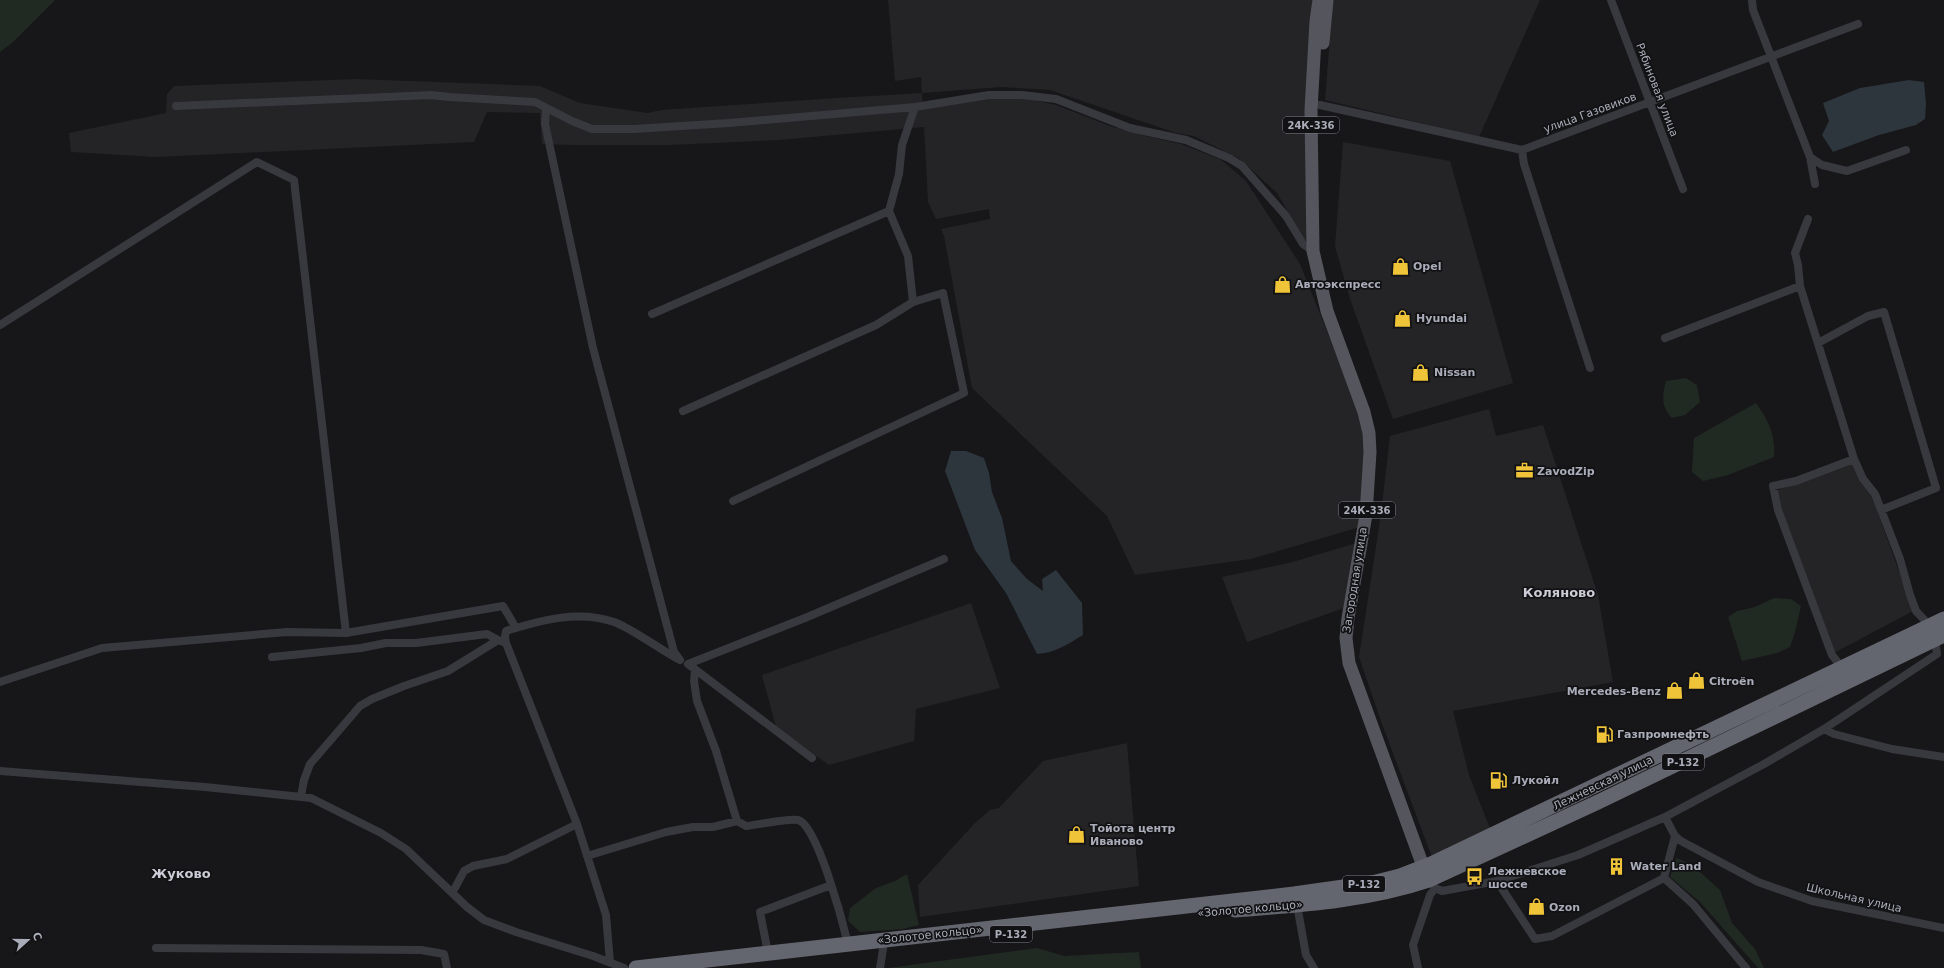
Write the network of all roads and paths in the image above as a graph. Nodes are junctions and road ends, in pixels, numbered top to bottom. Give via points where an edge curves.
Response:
1 (1319, 0) edge
2 (1327, 0) edge
3 (1611, 0) edge
4 (1752, 0) edge
5 (1858, 24) dead end
6 (1771, 56) junction
7 (1649, 103) junction
8 (1320, 105) junction
9 (176, 106) dead end
10 (915, 107) junction
11 (546, 110) junction
12 (1522, 150) junction
13 (1906, 150) dead end
14 (1810, 157) junction
15 (1815, 184) dead end
16 (1683, 189) dead end
17 (889, 211) junction
18 (1808, 219) dead end
19 (1317, 251) junction
20 (1800, 286) junction
21 (913, 302) junction
22 (652, 314) dead end
23 (0, 325) edge
24 (1665, 338) dead end
25 (1818, 344) junction
26 (1590, 368) dead end
27 (683, 411) dead end
28 (1854, 459) junction
29 (733, 501) dead end
30 (1881, 510) junction
31 (944, 559) dead end
32 (1944, 619) edge
33 (1930, 626) junction
34 (516, 628) junction
35 (346, 633) junction
36 (1939, 638) edge
37 (498, 640) junction
38 (506, 643) junction
39 (272, 657) dead end
40 (684, 662) junction
41 (1842, 668) junction
42 (695, 670) junction
43 (0, 682) edge
44 (1824, 729) junction
45 (1944, 757) edge
46 (812, 758) dead end
47 (0, 771) edge
48 (301, 796) junction
49 (1665, 817) junction
50 (737, 820) junction
51 (577, 824) junction
52 (1675, 836) junction
53 (587, 856) junction
54 (1431, 875) junction
55 (1664, 878) junction
56 (1497, 881) junction
57 (831, 885) junction
58 (452, 891) junction
59 (1300, 901) junction
60 (1944, 928) edge
61 (848, 944) junction
62 (156, 948) dead end
63 (883, 949) junction
64 (768, 953) junction
65 (610, 962) junction
66 (447, 968) edge
67 (624, 968) edge
68 (636, 968) edge
69 (715, 968) edge
70 (880, 968) edge
71 (1314, 968) edge
72 (1418, 968) edge
73 (1746, 968) edge

1 - 19 main road, 24К-336 via 1312,83
2 - 8 main road, 24К-336
3 - 7 street, Рябиновая улица
4 - 6 street via 1753,10
5 - 6 street, улица Газовиков
6 - 7 street, улица Газовиков
6 - 14 street
7 - 12 street, улица Газовиков
7 - 16 street, Рябиновая улица
8 - 12 street
8 - 19 main road, 24К-336
9 - 11 street via 431,95 534,102
10 - 11 street via 634,129 592,129
10 - 17 street via 902,146 899,174
10 - 19 street via 989,95 1056,99 1130,128 1186,140 1208,148 1242,166 1286,216 1303,244
11 - 40 street via 545,124 593,348 674,652
12 - 26 street via 1524,164
13 - 14 street via 1847,171 1822,165
14 - 15 street
17 - 21 street via 908,256
17 - 22 street
18 - 20 street via 1795,254
19 - 54 main road, Загородная улица / 24К-336 via 1376,422 1379,456 1373,522 1354,629 1353,650
20 - 24 street
20 - 25 street
21 - 27 street via 876,325
21 - 29 street via 943,292 964,393
23 - 35 street via 257,162 294,180
25 - 28 street
25 - 30 street via 1868,316 1884,312 1936,488
28 - 30 street via 1863,479 1875,494
28 - 41 street via 1796,481 1773,486 1778,510 1829,648
30 - 33 street via 1900,559 1913,604
31 - 40 street via 805,618
32 - 33 highway, Лежневская улица / Р-132
33 - 41 highway, Лежневская улица / Р-132
34 - 35 street via 504,606
34 - 38 street via 506,631
34 - 40 street via 570,617 615,622
35 - 43 street via 287,632 102,648
36 - 44 street via 1937,654
36 - 54 highway, Лежневская улица / Р-132 via 1596,804
37 - 38 street
37 - 39 street via 487,634
37 - 48 street via 448,671 404,686 360,706 310,764
38 - 51 street
40 - 42 street
41 - 54 highway, Лежневская улица / Р-132
42 - 46 street
42 - 50 street via 697,701 716,750
44 - 45 street via 1892,749
44 - 49 street
47 - 48 street
48 - 58 street via 318,801 381,833 406,849
49 - 52 street
49 - 56 street via 1578,855
50 - 53 street via 713,827 693,827 666,832
50 - 57 street via 746,826 798,820 806,825
51 - 53 street
51 - 58 street via 507,859 464,870
52 - 55 street
52 - 60 street, Школьная улица via 1758,882 1812,901
53 - 65 street via 606,915
54 - 56 street via 1442,891
54 - 59 highway, Лежневская улица / Р-132 via 1405,888
54 - 72 street via 1430,895 1413,945
55 - 56 street via 1552,936 1535,939
55 - 73 street via 1693,904
57 - 61 street
57 - 64 street via 760,912
58 - 65 street via 484,920
59 - 61 highway, «Золотое кольцо» / Р-132
59 - 63 highway, «Золотое кольцо» / Р-132
59 - 71 street via 1306,955
61 - 64 highway, «Золотое кольцо» / Р-132
62 - 66 street via 421,950 444,954
63 - 69 highway, «Золотое кольцо» / Р-132
63 - 70 street
64 - 68 highway, «Золотое кольцо» / Р-132
65 - 67 street

